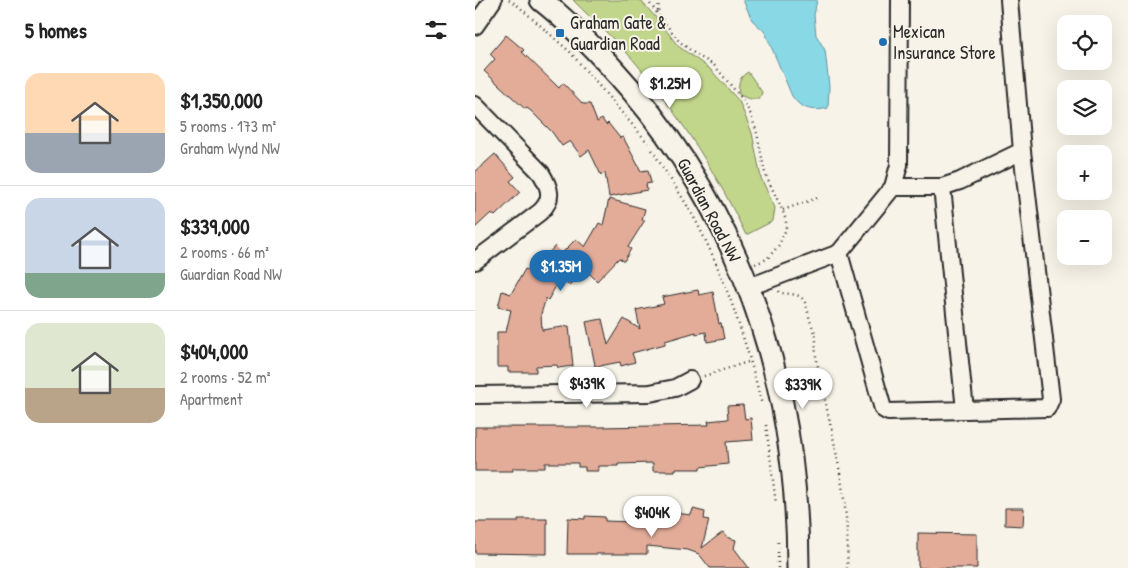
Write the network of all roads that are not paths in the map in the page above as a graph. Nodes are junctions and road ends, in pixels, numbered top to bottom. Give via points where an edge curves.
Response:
1 (493, 0) edge
2 (541, 0) edge
3 (900, 0) edge
4 (1009, 0) edge
5 (475, 26) edge
6 (475, 105) edge
7 (1022, 151) junction
8 (893, 187) junction
9 (942, 187) junction
10 (839, 253) junction
11 (475, 261) edge
12 (737, 278) junction
13 (690, 380) road end
14 (475, 395) edge
15 (965, 410) junction
16 (798, 568) edge

1 - 5 street
2 - 12 main road, Guardian Road NW via 591,46 655,119 694,178 727,239
3 - 8 street via 899,164
4 - 7 street
6 - 11 street via 541,173 550,194 547,206
7 - 9 street via 960,182
7 - 15 street via 1051,399 1047,408
8 - 9 street
8 - 10 street
9 - 15 street
10 - 12 street via 773,278
10 - 15 street via 883,409 888,412
12 - 16 main road, Guardian Road NW via 765,333 781,390 797,517
13 - 14 street via 675,388 650,393

